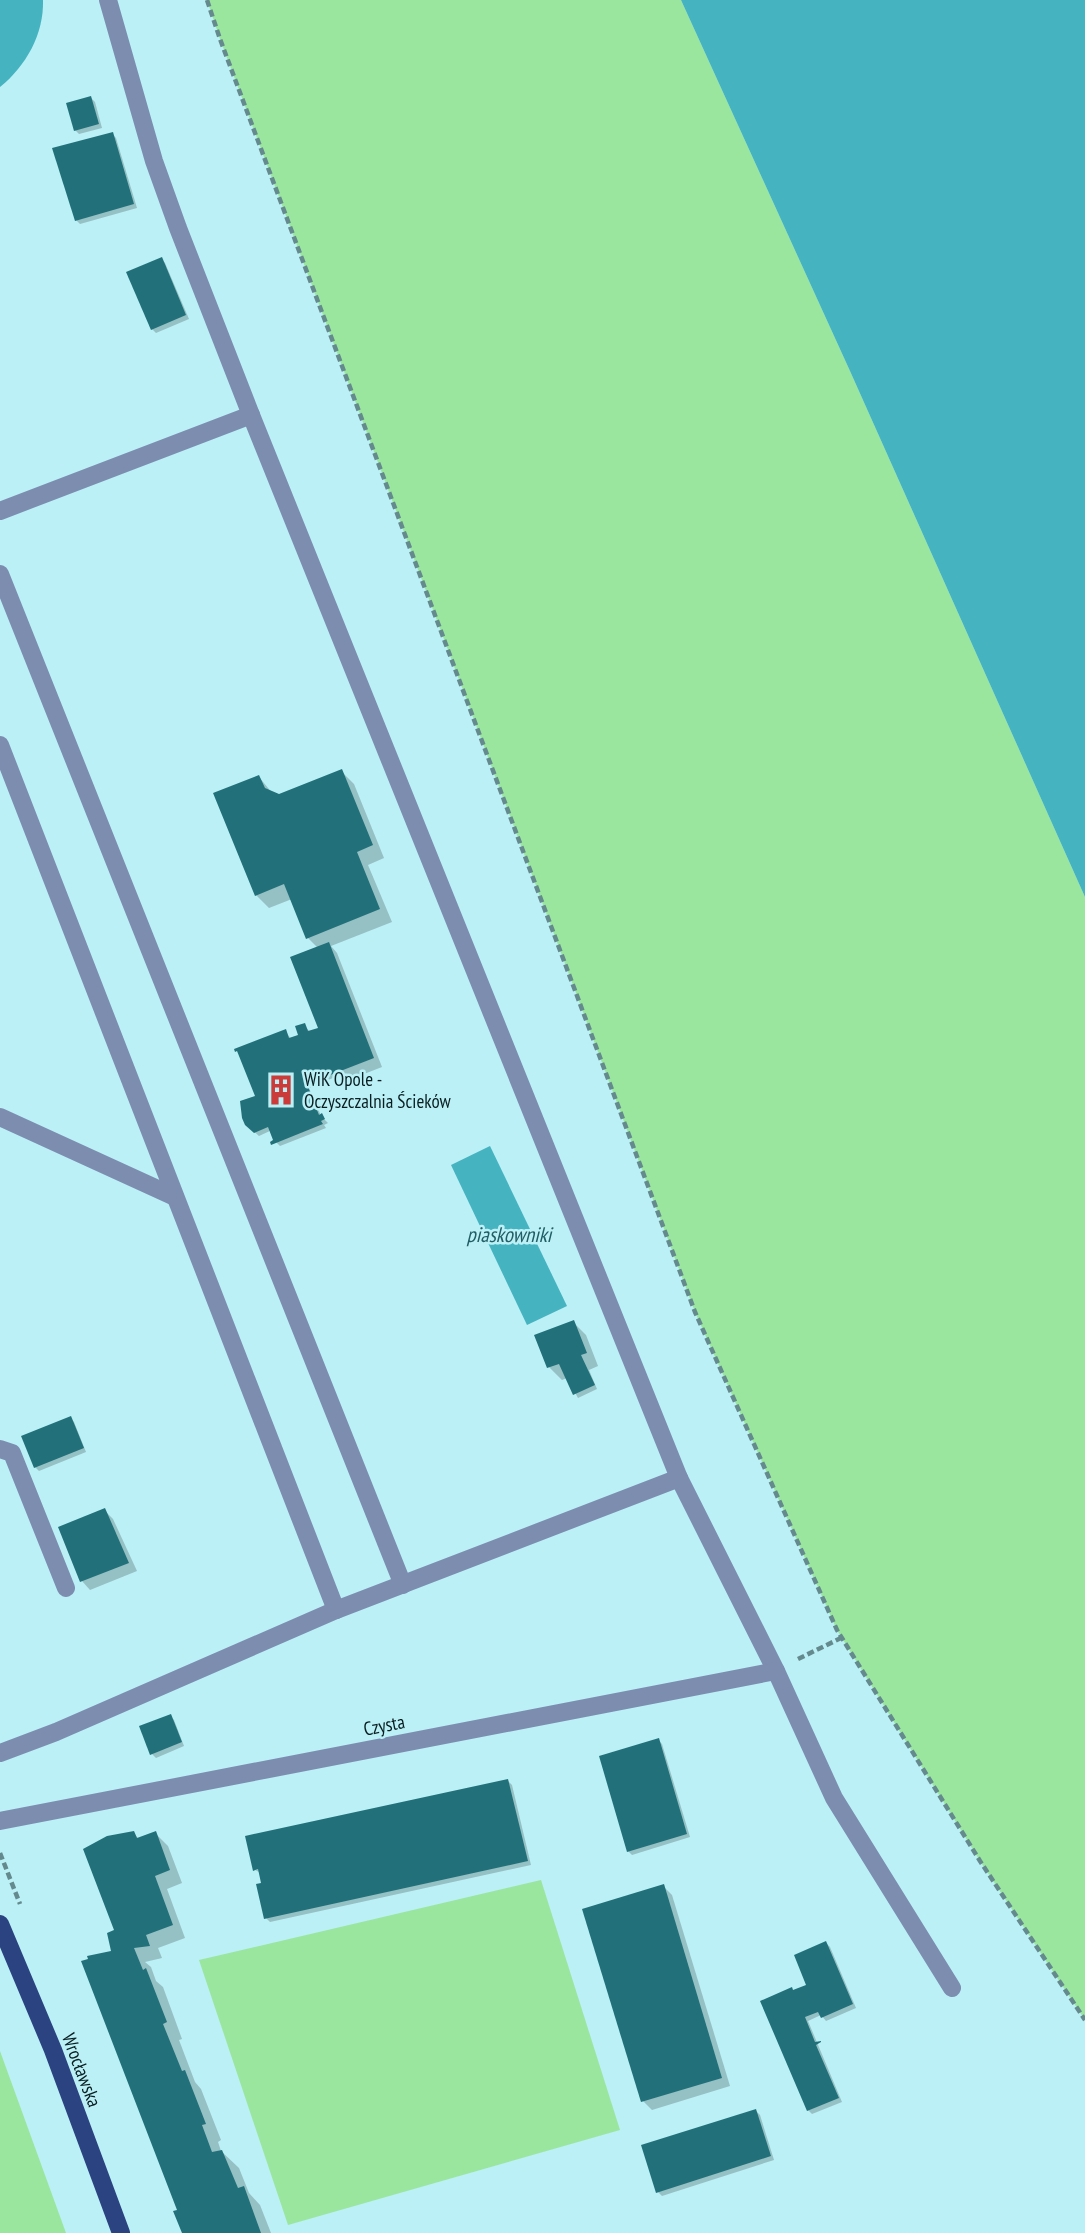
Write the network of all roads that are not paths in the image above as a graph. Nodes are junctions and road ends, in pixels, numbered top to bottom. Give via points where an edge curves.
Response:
1 (108, 0) edge
2 (251, 415) junction
3 (0, 511) edge
4 (0, 574) edge
5 (0, 746) edge
6 (0, 1117) edge
7 (175, 1197) junction
8 (0, 1448) edge
9 (679, 1478) junction
10 (403, 1585) junction
11 (66, 1588) dead end
12 (336, 1610) junction
13 (775, 1671) junction
14 (0, 1752) edge
15 (0, 1821) edge
16 (0, 1924) edge
17 (952, 1988) dead end
18 (121, 2233) edge

1 - 2 street via 154,161
2 - 3 street
2 - 9 street
4 - 10 street
5 - 7 street
6 - 7 street
7 - 12 street
8 - 11 street via 12,1452
9 - 10 street
9 - 13 street
10 - 12 street
12 - 14 street
13 - 15 street, Czysta
13 - 17 street via 834,1798
16 - 18 main road, Wrocławska

